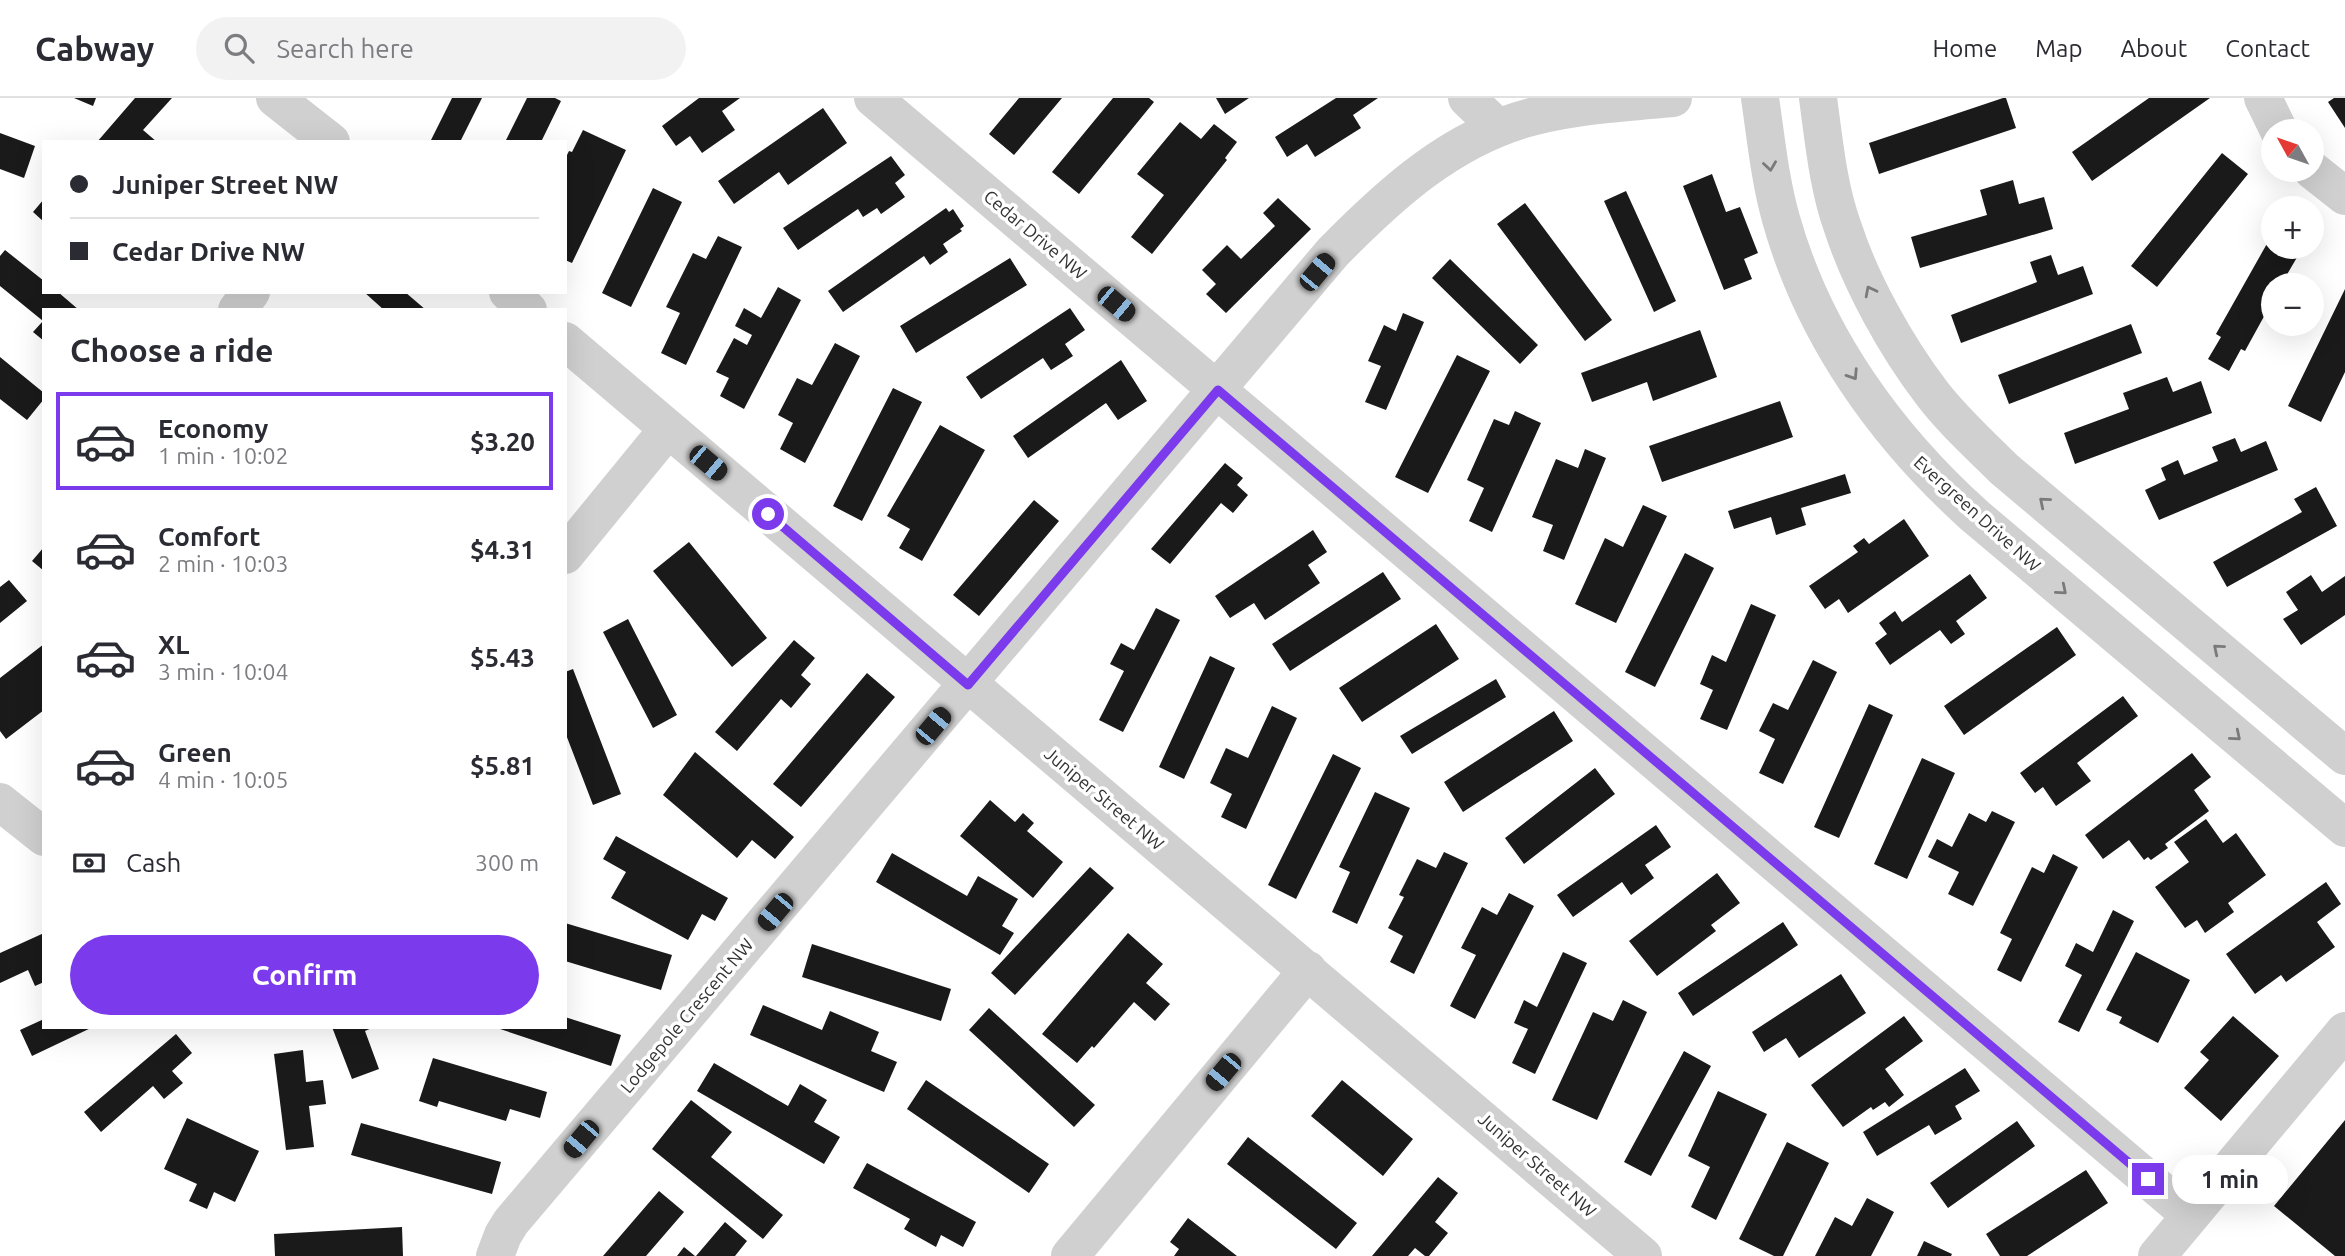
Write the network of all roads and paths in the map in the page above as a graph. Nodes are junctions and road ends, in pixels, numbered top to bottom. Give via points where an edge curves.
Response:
1 (275, 98) edge
2 (873, 98) edge
3 (1466, 98) edge
4 (1673, 98) edge
5 (1760, 98) edge
6 (1818, 98) edge
7 (2263, 98) edge
8 (2273, 119) edge
9 (1498, 128) junction
10 (328, 140) edge
11 (2324, 179) edge
12 (2345, 196) edge
13 (249, 294) edge
14 (510, 294) edge
15 (239, 308) edge
16 (526, 308) edge
17 (567, 343) edge
18 (1218, 390) junction
19 (668, 429) junction
20 (567, 553) edge
21 (968, 685) junction
22 (2345, 756) edge
23 (0, 802) edge
24 (2345, 828) edge
25 (42, 835) edge
26 (1308, 970) junction
27 (2345, 1031) edge
28 (2190, 1215) junction
29 (1639, 1255) edge
30 (495, 1256) edge
31 (1070, 1256) edge
32 (2157, 1256) edge

1 - 10 street
2 - 18 street, Cedar Drive NW
3 - 9 street
4 - 9 street, Lodgepole Crescent NW via 1604,104 1535,116
5 -> 24 street, Evergreen Drive NW via 1772,179 1796,264 1828,333 1904,446 1975,516
22 -> 6 street via 2004,469 1931,392 1870,293 1842,226
7 - 8 street
9 - 18 street, Lodgepole Crescent NW via 1445,155 1370,214
11 - 12 street
13 - 15 street
14 - 16 street
17 - 19 street, Juniper Street NW
18 - 21 street, Lodgepole Crescent NW
18 - 28 street, Cedar Drive NW
19 - 20 street
19 - 21 street, Juniper Street NW
21 - 26 street, Juniper Street NW
21 - 30 street, Lodgepole Crescent NW via 511,1222
23 - 25 street
26 - 29 street, Juniper Street NW
26 - 31 street
27 - 28 street
28 - 32 street

